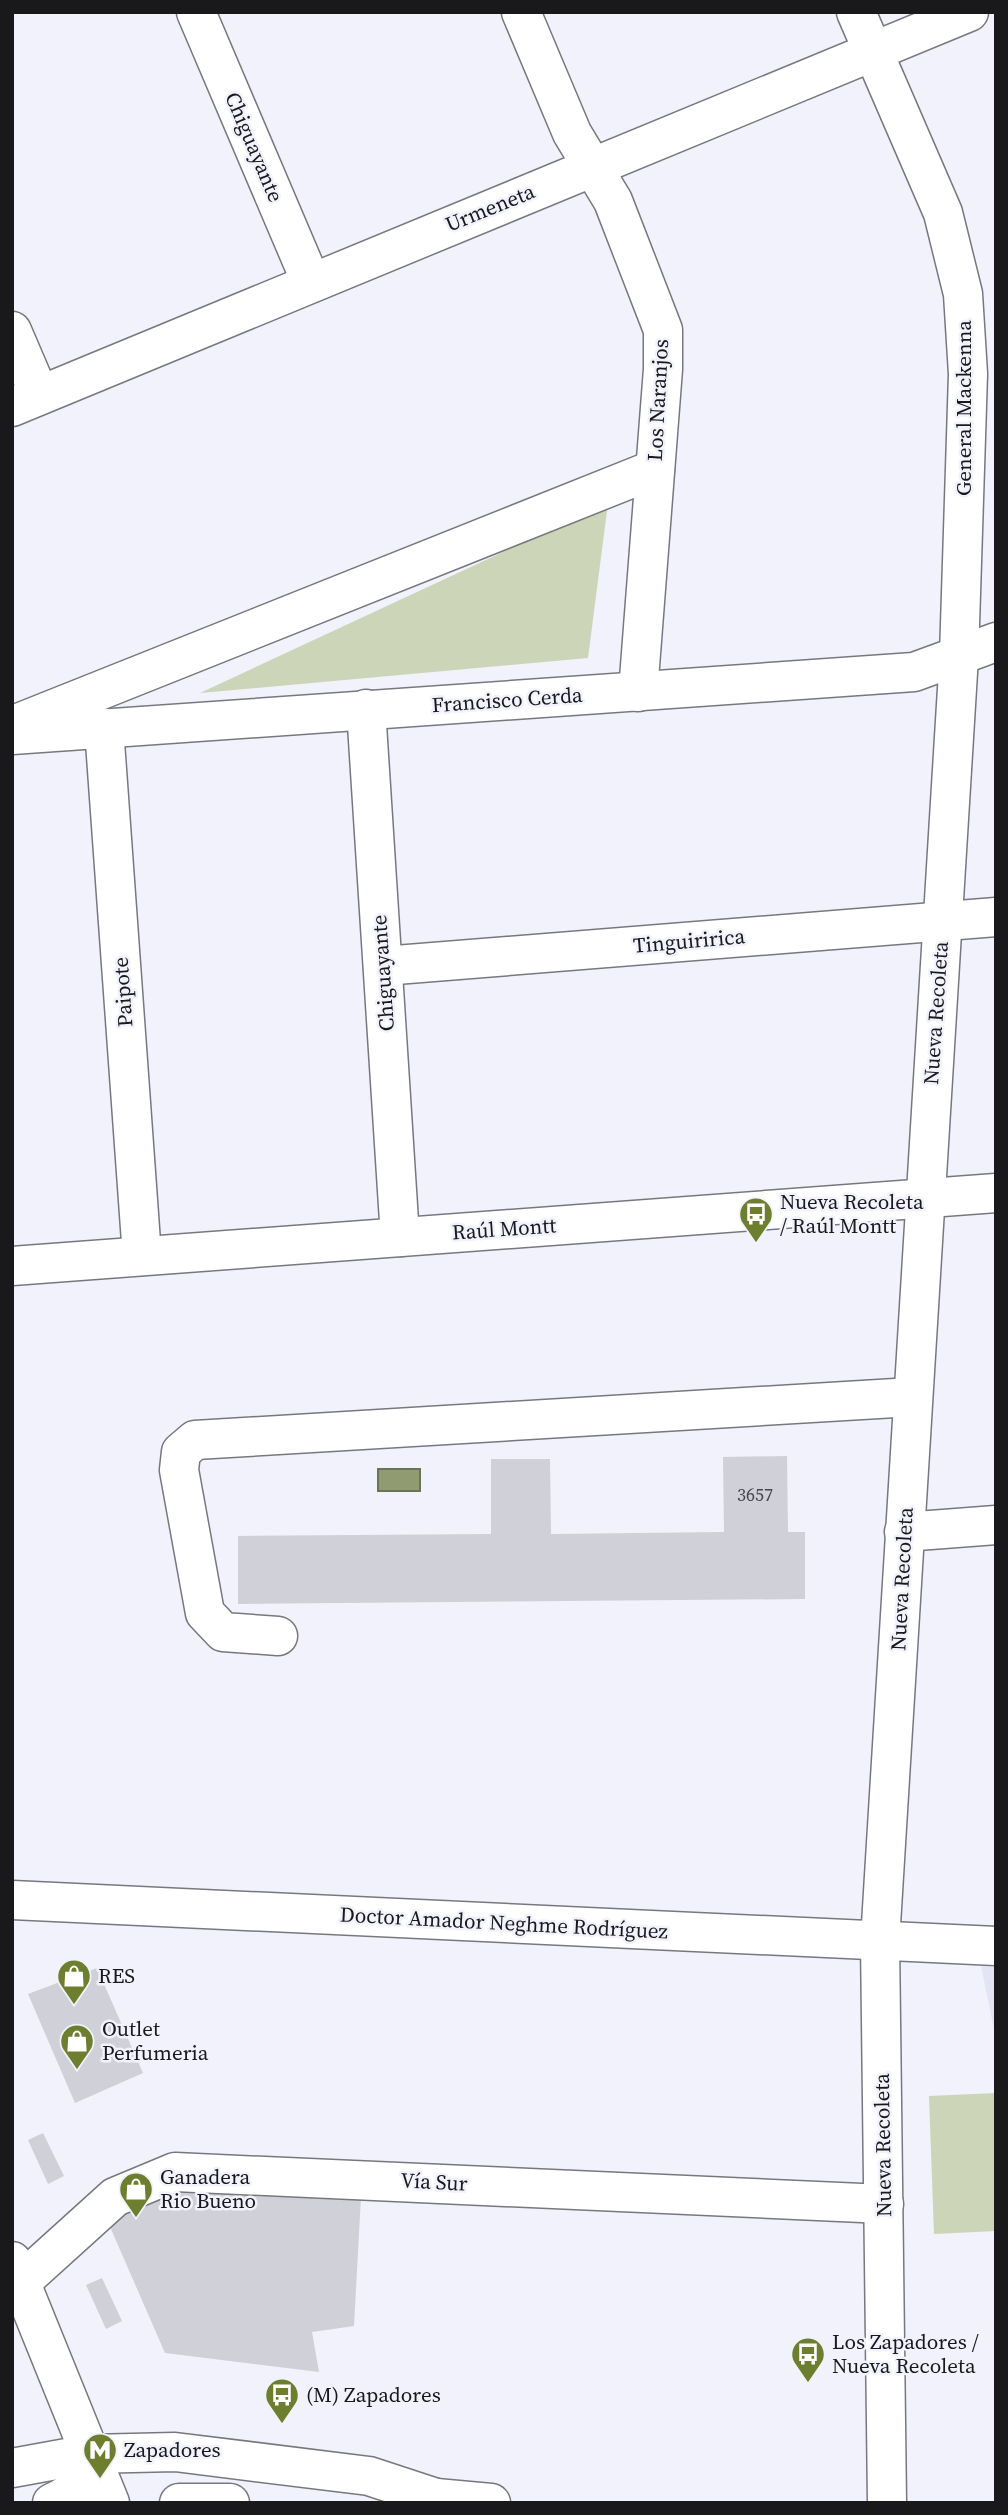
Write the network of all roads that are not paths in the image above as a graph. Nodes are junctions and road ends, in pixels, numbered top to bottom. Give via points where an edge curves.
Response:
1 (196, 12) edge
2 (521, 12) edge
3 (856, 12) edge
4 (970, 12) edge
5 (873, 52) junction
6 (593, 167) junction
7 (311, 282) junction
8 (981, 329) edge
9 (12, 331) edge
10 (25, 400) edge
11 (655, 469) junction
12 (996, 642) edge
13 (959, 656) junction
14 (638, 692) junction
15 (366, 709) junction
16 (12, 726) edge
17 (104, 728) junction
18 (12, 735) edge
19 (996, 917) edge
20 (942, 921) junction
21 (383, 966) junction
22 (996, 1193) edge
23 (924, 1198) junction
24 (400, 1237) junction
25 (142, 1256) junction
26 (12, 1266) edge
27 (912, 1397) junction
28 (996, 1525) edge
29 (904, 1532) junction
30 (278, 1636) dead end
31 (12, 1900) edge
32 (880, 1941) junction
33 (996, 1946) edge
34 (884, 2204) junction
35 (17, 2271) edge
36 (89, 2454) junction
37 (205, 2455) junction
38 (12, 2468) edge
39 (436, 2498) junction
40 (52, 2503) edge
41 (110, 2503) edge
42 (179, 2503) edge
43 (230, 2503) edge
44 (379, 2503) edge
45 (491, 2503) edge
46 (887, 2503) edge

1 - 7 street, Chiguayante
2 - 6 street, Los Naranjos via 572,132
3 - 5 street, General Mackenna
4 - 5 street, Urmeneta
5 - 6 street, Urmeneta
5 - 8 street, General Mackenna via 943,213 963,294
6 - 7 street, Urmeneta
6 - 11 street, Los Naranjos via 613,201 663,330
7 - 10 street, Urmeneta
8 - 13 street, General Mackenna
9 - 10 street
11 - 14 street, Los Naranjos
11 - 16 street
12 - 13 street, Francisco Cerda
13 - 14 street, Francisco Cerda via 914,673
13 - 20 street, Nueva Recoleta
14 - 15 street, Francisco Cerda
15 - 17 street, Francisco Cerda
15 - 21 street, Chiguayante
17 - 18 street, Francisco Cerda
17 - 25 street, Paipote
19 - 20 street, Tinguiririca
20 - 21 street, Tinguiririca
20 - 23 street, Nueva Recoleta
21 - 24 street, Chiguayante
22 - 23 street, Raúl Montt
23 - 24 street, Raúl Montt
23 - 27 street, Nueva Recoleta
24 - 25 street, Raúl Montt
25 - 26 street, Raúl Montt
27 - 29 street, Nueva Recoleta
27 - 30 street via 195,1440 181,1452 178,1470 205,1613 223,1632
28 - 29 street
29 - 32 street, Nueva Recoleta
31 - 32 street, Doctor Amador Neghme Rodríguez
32 - 33 street, Doctor Amador Neghme Rodríguez
32 - 34 street, Nueva Recoleta
34 - 35 street, Vía Sur via 175,2172 116,2197
34 - 46 street, Nueva Recoleta
35 - 36 street
36 - 37 street
36 - 38 street
36 - 40 street via 81,2483
36 - 41 street
37 - 39 street via 369,2476
37 - 41 street via 139,2471 120,2485
39 - 44 street
39 - 45 street
42 - 43 street

